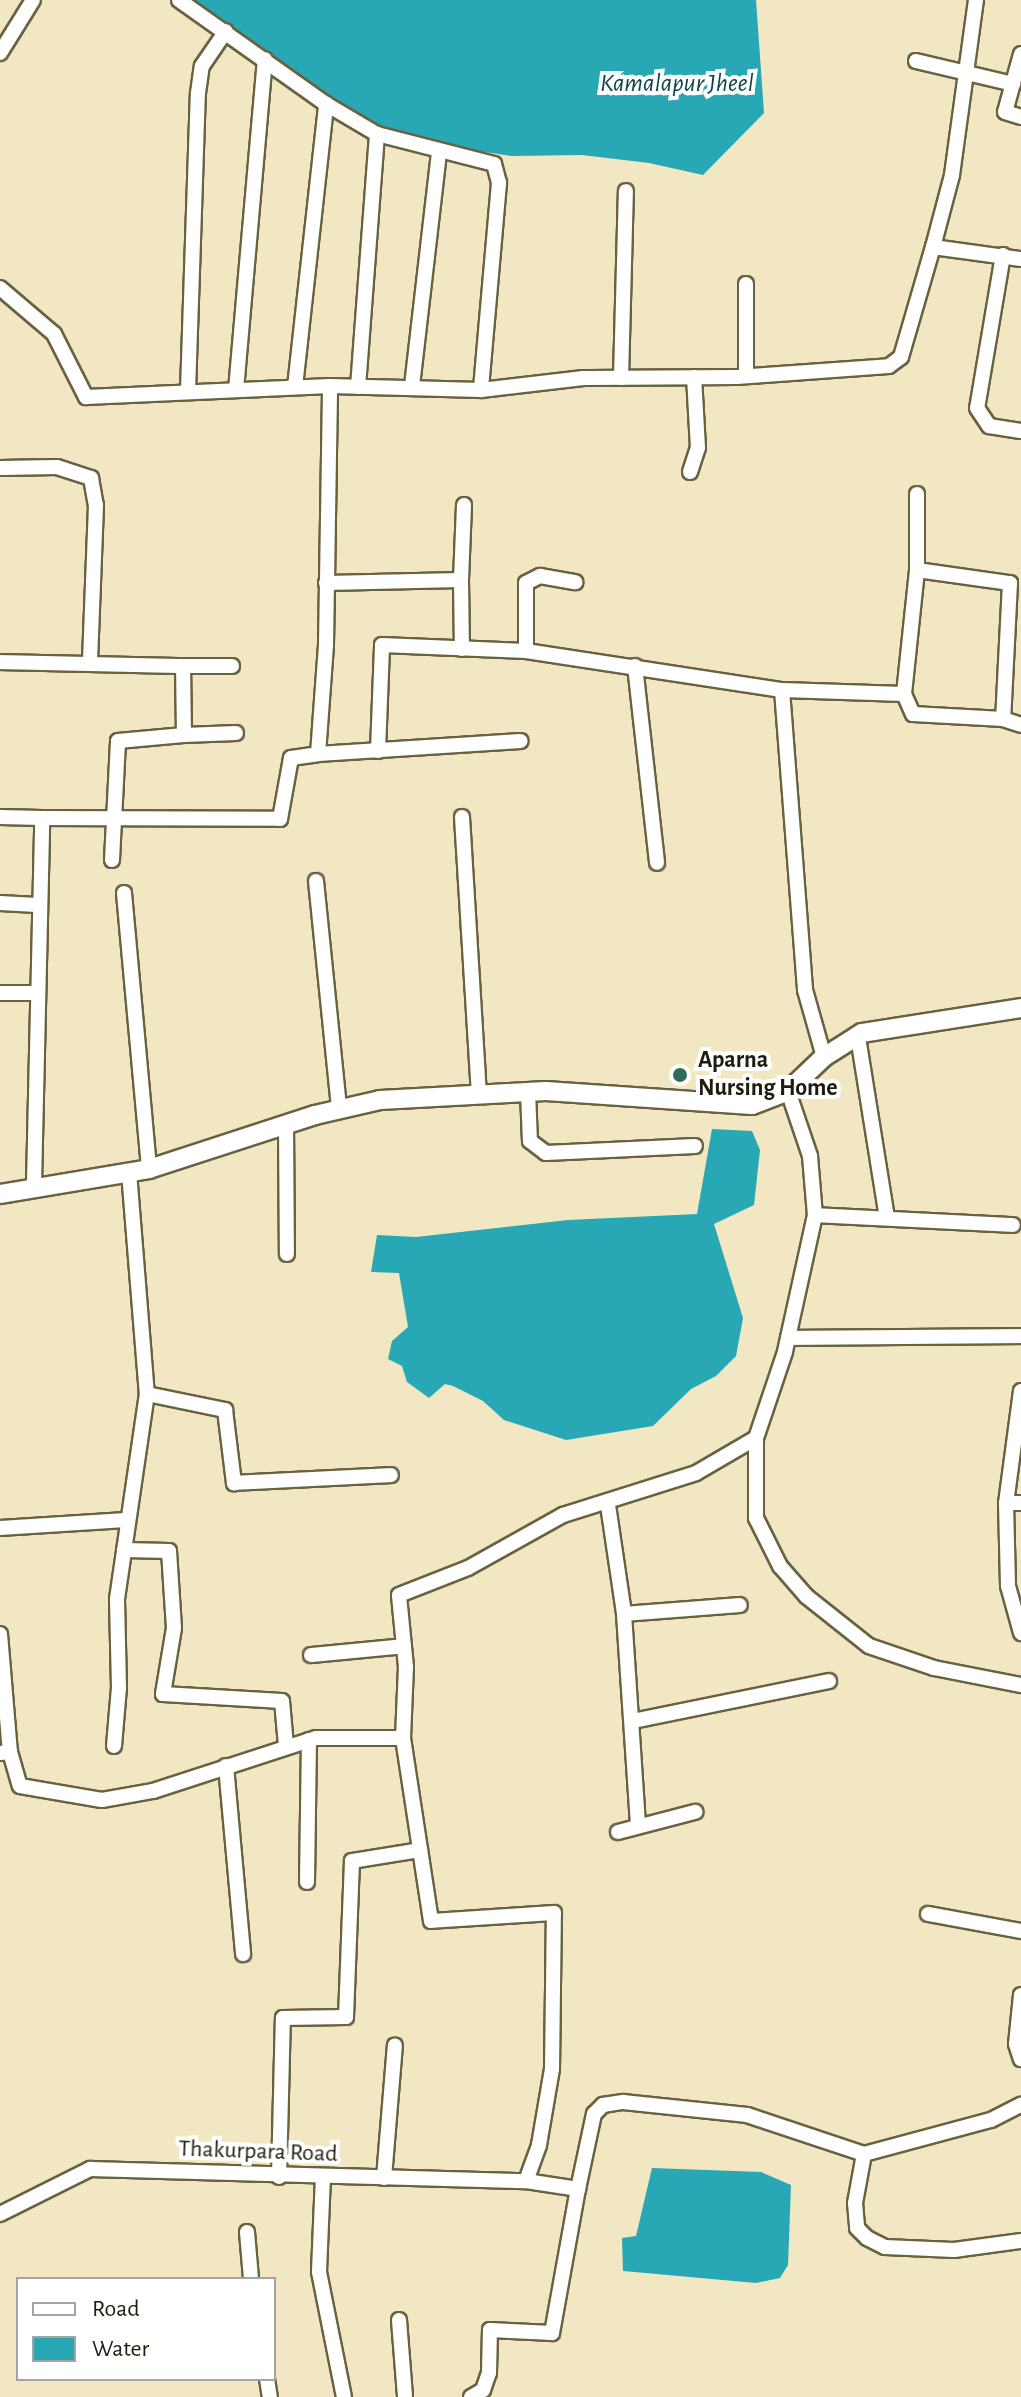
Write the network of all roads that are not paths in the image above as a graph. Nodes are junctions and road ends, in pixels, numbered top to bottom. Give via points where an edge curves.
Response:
1 (33, 0) edge
2 (179, 0) edge
3 (976, 0) edge
4 (226, 31) junction
5 (0, 53) edge
6 (1021, 54) edge
7 (265, 59) junction
8 (916, 61) dead end
9 (966, 72) junction
10 (1013, 84) junction
11 (326, 104) junction
12 (1021, 117) edge
13 (377, 134) junction
14 (439, 151) junction
15 (626, 191) dead end
16 (933, 247) junction
17 (1003, 255) junction
18 (1021, 259) edge
19 (746, 284) dead end
20 (0, 288) edge
21 (746, 376) junction
22 (694, 377) junction
23 (621, 378) junction
24 (330, 386) junction
25 (412, 386) junction
26 (295, 387) junction
27 (358, 387) junction
28 (236, 390) junction
29 (481, 390) junction
30 (188, 391) junction
31 (1021, 431) edge
32 (0, 468) edge
33 (690, 472) dead end
34 (917, 494) dead end
35 (464, 505) dead end
36 (917, 570) junction
37 (461, 580) junction
38 (575, 582) dead end
39 (326, 583) junction
40 (462, 649) junction
41 (526, 651) junction
42 (0, 662) edge
43 (90, 664) junction
44 (183, 666) junction
45 (232, 666) dead end
46 (635, 666) junction
47 (782, 690) junction
48 (904, 694) junction
49 (1003, 719) junction
50 (1021, 725) edge
51 (236, 733) dead end
52 (184, 735) junction
53 (521, 741) dead end
54 (378, 751) junction
55 (318, 754) junction
56 (116, 816) junction
57 (0, 817) edge
58 (462, 817) dead end
59 (42, 818) junction
60 (112, 860) dead end
61 (657, 863) dead end
62 (316, 881) dead end
63 (124, 893) dead end
64 (0, 903) edge
65 (37, 905) junction
66 (0, 993) edge
67 (36, 993) junction
68 (1021, 1008) edge
69 (858, 1037) junction
70 (824, 1057) junction
71 (788, 1091) junction
72 (528, 1092) junction
73 (479, 1095) junction
74 (339, 1109) junction
75 (286, 1124) junction
76 (695, 1146) dead end
77 (149, 1169) junction
78 (129, 1172) junction
79 (34, 1184) junction
80 (0, 1194) edge
81 (815, 1215) junction
82 (887, 1218) junction
83 (1013, 1225) dead end
84 (287, 1254) dead end
85 (1021, 1336) edge
86 (788, 1338) junction
87 (1021, 1391) edge
88 (147, 1394) junction
89 (756, 1438) junction
90 (391, 1475) dead end
91 (1014, 1503) edge
92 (608, 1505) junction
93 (126, 1520) junction
94 (0, 1528) edge
95 (124, 1550) junction
96 (740, 1605) dead end
97 (624, 1614) junction
98 (1021, 1633) edge
99 (0, 1634) edge
100 (404, 1646) junction
101 (311, 1655) dead end
102 (829, 1681) dead end
103 (1021, 1685) edge
104 (633, 1721) junction
105 (403, 1738) junction
106 (309, 1740) junction
107 (114, 1746) dead end
108 (286, 1746) junction
109 (5, 1752) edge
110 (226, 1766) junction
111 (695, 1812) dead end
112 (638, 1824) junction
113 (618, 1832) dead end
114 (420, 1850) junction
115 (307, 1882) dead end
116 (928, 1914) dead end
117 (1021, 1931) edge
118 (243, 1954) dead end
119 (1021, 1995) edge
120 (395, 2045) dead end
121 (1021, 2059) edge
122 (1021, 2105) edge
123 (864, 2154) junction
124 (323, 2176) junction
125 (279, 2177) junction
126 (384, 2178) junction
127 (526, 2181) junction
128 (578, 2189) junction
129 (0, 2214) edge
130 (247, 2232) dead end
131 (1021, 2241) edge
132 (251, 2277) edge
133 (399, 2320) dead end
134 (344, 2397) edge
135 (405, 2397) edge
136 (471, 2397) edge

1 - 5 street
2 - 4 street
3 - 9 street
4 - 7 street
4 - 30 street via 202,66 198,93
6 - 10 street
7 - 11 street
7 - 28 street
8 - 9 street
9 - 10 street
9 - 16 street via 952,175
10 - 12 street via 1005,112
11 - 13 street
11 - 26 street
13 - 14 street
13 - 27 street
14 - 25 street
14 - 29 street via 486,159 498,173
15 - 23 street
16 - 17 street
16 - 21 street via 896,362
17 - 18 street
17 - 31 street via 977,408 989,426
19 - 21 street
20 - 30 street via 54,334 86,397
21 - 22 street
22 - 23 street
22 - 33 street via 698,448
23 - 29 street
24 - 26 street
24 - 27 street
24 - 39 street
25 - 27 street
25 - 29 street
26 - 28 street
28 - 30 street
32 - 43 street via 57,467 91,478 96,505
34 - 36 street
35 - 37 street
36 - 48 street
36 - 49 street via 1010,583
37 - 39 street
37 - 40 street
38 - 41 street via 540,576 526,583
39 - 55 street
40 - 41 street
40 - 54 street via 382,645
41 - 46 street
42 - 43 street
43 - 44 street
44 - 45 street
44 - 52 street
46 - 47 street
46 - 61 street
47 - 48 street
47 - 70 street via 805,990
48 - 49 street via 913,714
49 - 50 street
51 - 52 street
52 - 56 street via 118,741
53 - 54 street
54 - 55 street
55 - 56 street via 291,758 280,819
56 - 59 street
56 - 60 street
57 - 59 street
58 - 73 street
59 - 65 street
62 - 74 street
63 - 77 street
64 - 65 street
65 - 67 street
66 - 67 street
67 - 79 street
68 - 69 street
69 - 70 street
69 - 82 street
70 - 71 street
71 - 72 street via 752,1105
71 - 81 street via 810,1156
72 - 73 street
72 - 76 street via 530,1141 546,1153
73 - 74 street via 380,1100
74 - 75 street
75 - 77 street
75 - 84 street
77 - 78 street
78 - 79 street via 40,1188
78 - 88 street
79 - 80 street
81 - 82 street
81 - 86 street
82 - 83 street
85 - 86 street
86 - 89 street
87 - 91 street
88 - 90 street via 225,1410 234,1483
88 - 93 street
89 - 92 street via 696,1473
89 - 103 street via 756,1518 780,1566 806,1596 869,1646 934,1668
91 - 98 street via 1008,1586
92 - 97 street
92 - 100 street via 530,1529 468,1568 399,1595
93 - 94 street
93 - 95 street
95 - 107 street via 117,1599
95 - 108 street via 169,1551 174,1628 163,1694 282,1701
96 - 97 street
97 - 104 street
99 - 109 street
100 - 101 street
100 - 105 street
102 - 104 street
104 - 112 street
105 - 106 street
105 - 114 street
106 - 108 street
106 - 115 street
108 - 110 street
109 - 110 street via 20,1786 102,1800 153,1791
110 - 118 street
111 - 112 street
112 - 113 street
114 - 125 street via 352,1861 346,2017 283,2018
114 - 127 street via 431,1921 554,1913 552,2069 539,2145
116 - 117 street
119 - 121 street via 1016,2044
120 - 126 street
122 - 123 street via 991,2120
123 - 128 street via 747,2115 623,2102 603,2105 594,2114
123 - 131 street via 855,2203 857,2228 867,2238 885,2247 954,2250
124 - 125 street, Thakurpara Road
124 - 126 street, Thakurpara Road
124 - 134 street via 319,2272
125 - 129 street, Thakurpara Road via 90,2169
126 - 127 street, Thakurpara Road
127 - 128 street, Thakurpara Road
128 - 136 street via 552,2333 490,2330 489,2373 483,2390
130 - 132 street
133 - 135 street

